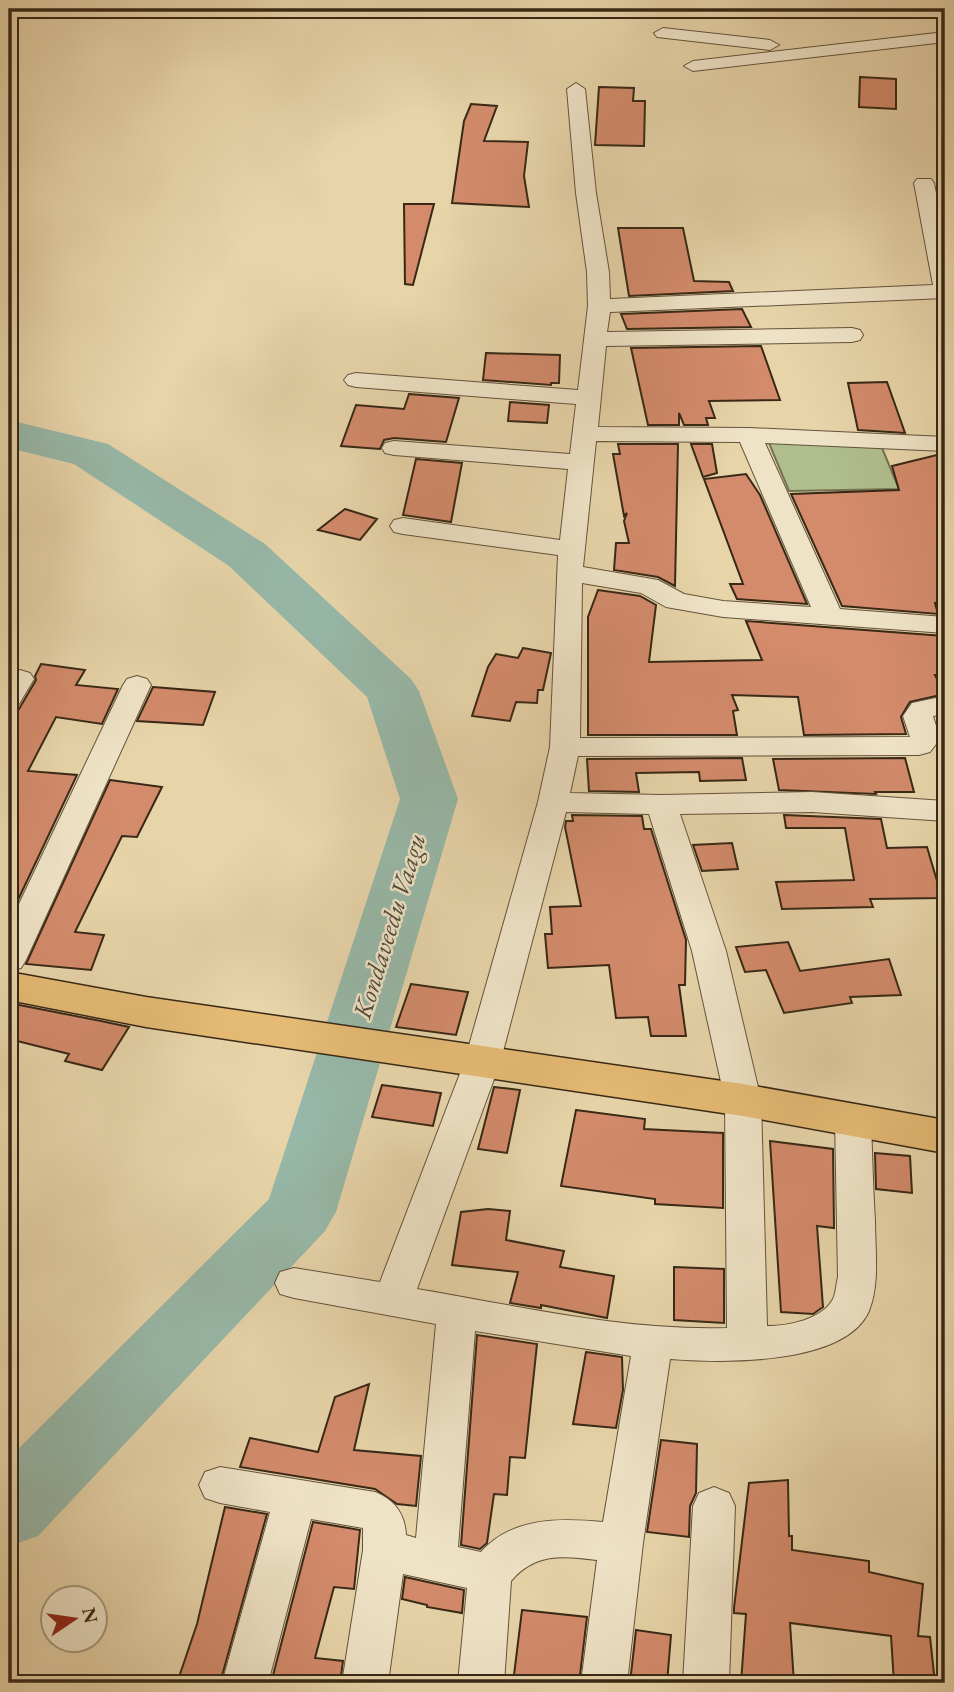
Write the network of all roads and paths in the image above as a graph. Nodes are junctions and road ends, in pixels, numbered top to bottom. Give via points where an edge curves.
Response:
1 (663, 33) dead end
2 (945, 37) edge
3 (821, 50) junction
4 (693, 66) dead end
5 (576, 89) dead end
6 (924, 183) dead end
7 (598, 306) junction
8 (852, 335) dead end
9 (595, 339) junction
10 (356, 380) dead end
11 (588, 398) junction
12 (584, 434) junction
13 (749, 435) junction
14 (945, 444) edge
15 (394, 448) dead end
16 (581, 462) junction
17 (402, 526) dead end
18 (570, 561) junction
19 (830, 618) junction
20 (945, 625) edge
21 (137, 685) dead end
22 (945, 705) edge
23 (565, 747) junction
24 (553, 802) junction
25 (661, 805) junction
26 (945, 811) edge
27 (9, 960) edge
28 (9, 986) edge
29 (482, 1063) junction
30 (743, 1100) junction
31 (853, 1119) junction
32 (945, 1137) edge
33 (294, 1283) dead end
34 (393, 1300) junction
35 (457, 1311) junction
36 (653, 1341) junction
37 (747, 1345) junction
38 (220, 1485) dead end
39 (295, 1497) junction
40 (714, 1506) dead end
41 (621, 1543) junction
42 (385, 1550) junction
43 (435, 1562) junction
44 (490, 1574) junction
45 (244, 1683) edge
46 (365, 1683) edge
47 (481, 1683) edge
48 (604, 1683) edge
49 (706, 1683) edge

1 - 3 street
2 - 3 street
3 - 4 street
5 - 7 street
6 - 7 street via 945,291
7 - 9 street
8 - 9 street
9 - 11 street
10 - 11 street
11 - 12 street
12 - 13 street
12 - 16 street
13 - 14 street
13 - 19 street
15 - 16 street
16 - 18 street
17 - 18 street
18 - 19 street via 648,586 676,601
18 - 23 street
19 - 20 street
21 - 27 street
22 - 23 street via 922,709 918,716 925,739 919,746
23 - 24 street
24 - 25 street
24 - 29 street
25 - 26 street via 812,802
25 - 30 street via 703,928
28 - 29 main road via 146,1012
29 - 30 main road
29 - 34 street
30 - 31 main road
30 - 37 street
31 - 32 main road
31 - 37 street via 857,1277 850,1309 824,1330 783,1342
33 - 34 street
34 - 35 street
35 - 36 street via 603,1337
35 - 43 street
36 - 37 street
36 - 41 street
38 - 39 street
39 - 42 street via 375,1511 384,1524
39 - 45 street
40 - 49 street
41 - 44 street via 547,1537 508,1555
41 - 48 street
42 - 43 street
42 - 46 street
43 - 44 street
44 - 47 street

